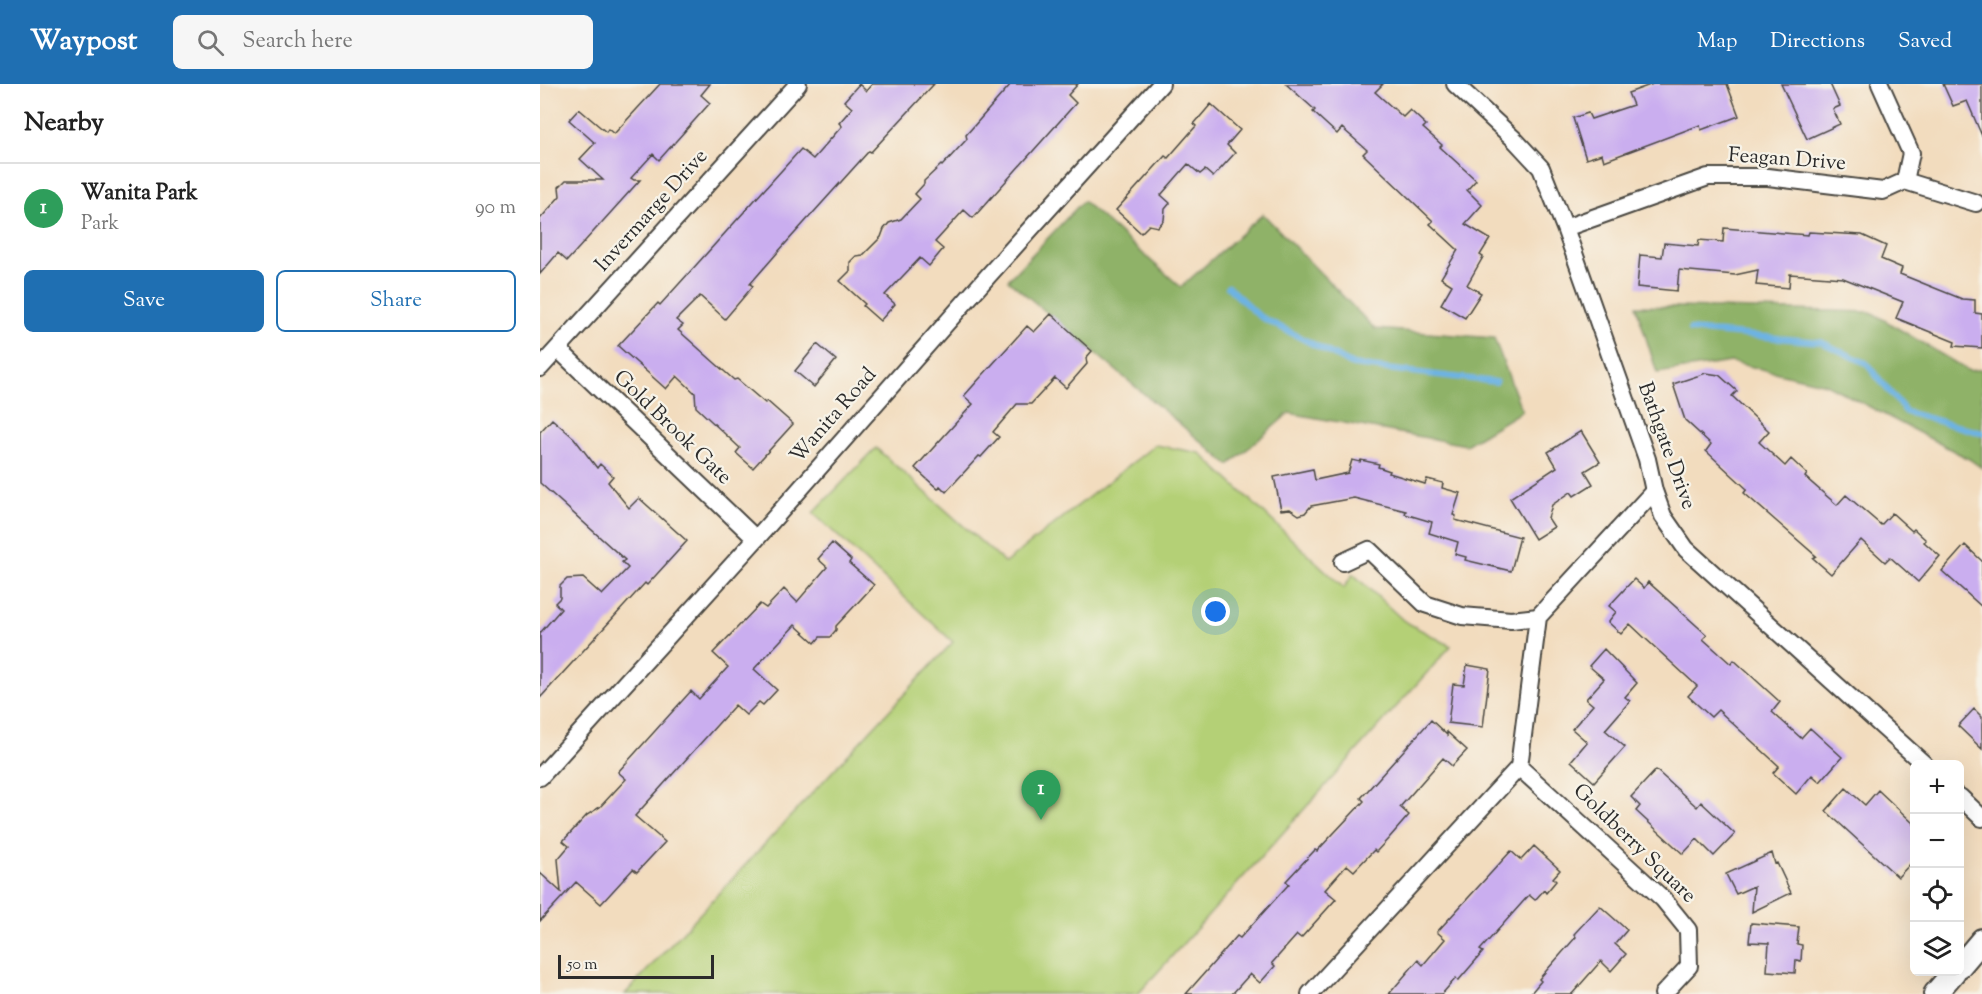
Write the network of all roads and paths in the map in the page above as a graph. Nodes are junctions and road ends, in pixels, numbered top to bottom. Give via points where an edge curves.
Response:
1 (798, 84) edge
2 (1161, 84) edge
3 (1455, 84) edge
4 (1880, 84) edge
5 (1905, 181) junction
6 (1976, 203) dead end
7 (1565, 228) junction
8 (558, 349) junction
9 (540, 368) edge
10 (1654, 490) junction
11 (756, 539) junction
12 (1343, 562) dead end
13 (1538, 617) junction
14 (1918, 760) edge
15 (1519, 766) junction
16 (540, 777) edge
17 (1964, 802) edge
18 (1982, 818) edge
19 (1982, 940) edge
20 (1964, 960) edge
21 (1951, 976) edge
22 (1310, 994) edge
23 (1663, 994) edge
24 (1935, 994) edge

1 - 8 street, Invermarge Drive
2 - 11 street, Wanita Road
3 - 7 street, Bathgate Drive via 1541,168
4 - 5 street via 1911,153
5 - 6 street
5 - 7 street, Feagan Drive via 1883,191 1768,177 1708,177
7 - 10 street, Bathgate Drive via 1647,459
8 - 9 street, Invermarge Drive
8 - 11 street, Gold Brook Gate
10 - 13 street
10 - 14 street, Bathgate Drive via 1663,516 1686,549
11 - 16 street, Wanita Road
12 - 13 street via 1369,550 1425,604 1462,616 1511,620
13 - 15 street
15 - 22 street
15 - 23 street, Goldberry Square via 1664,899 1688,930 1689,966
17 - 18 street
19 - 20 main road
21 - 24 main road

